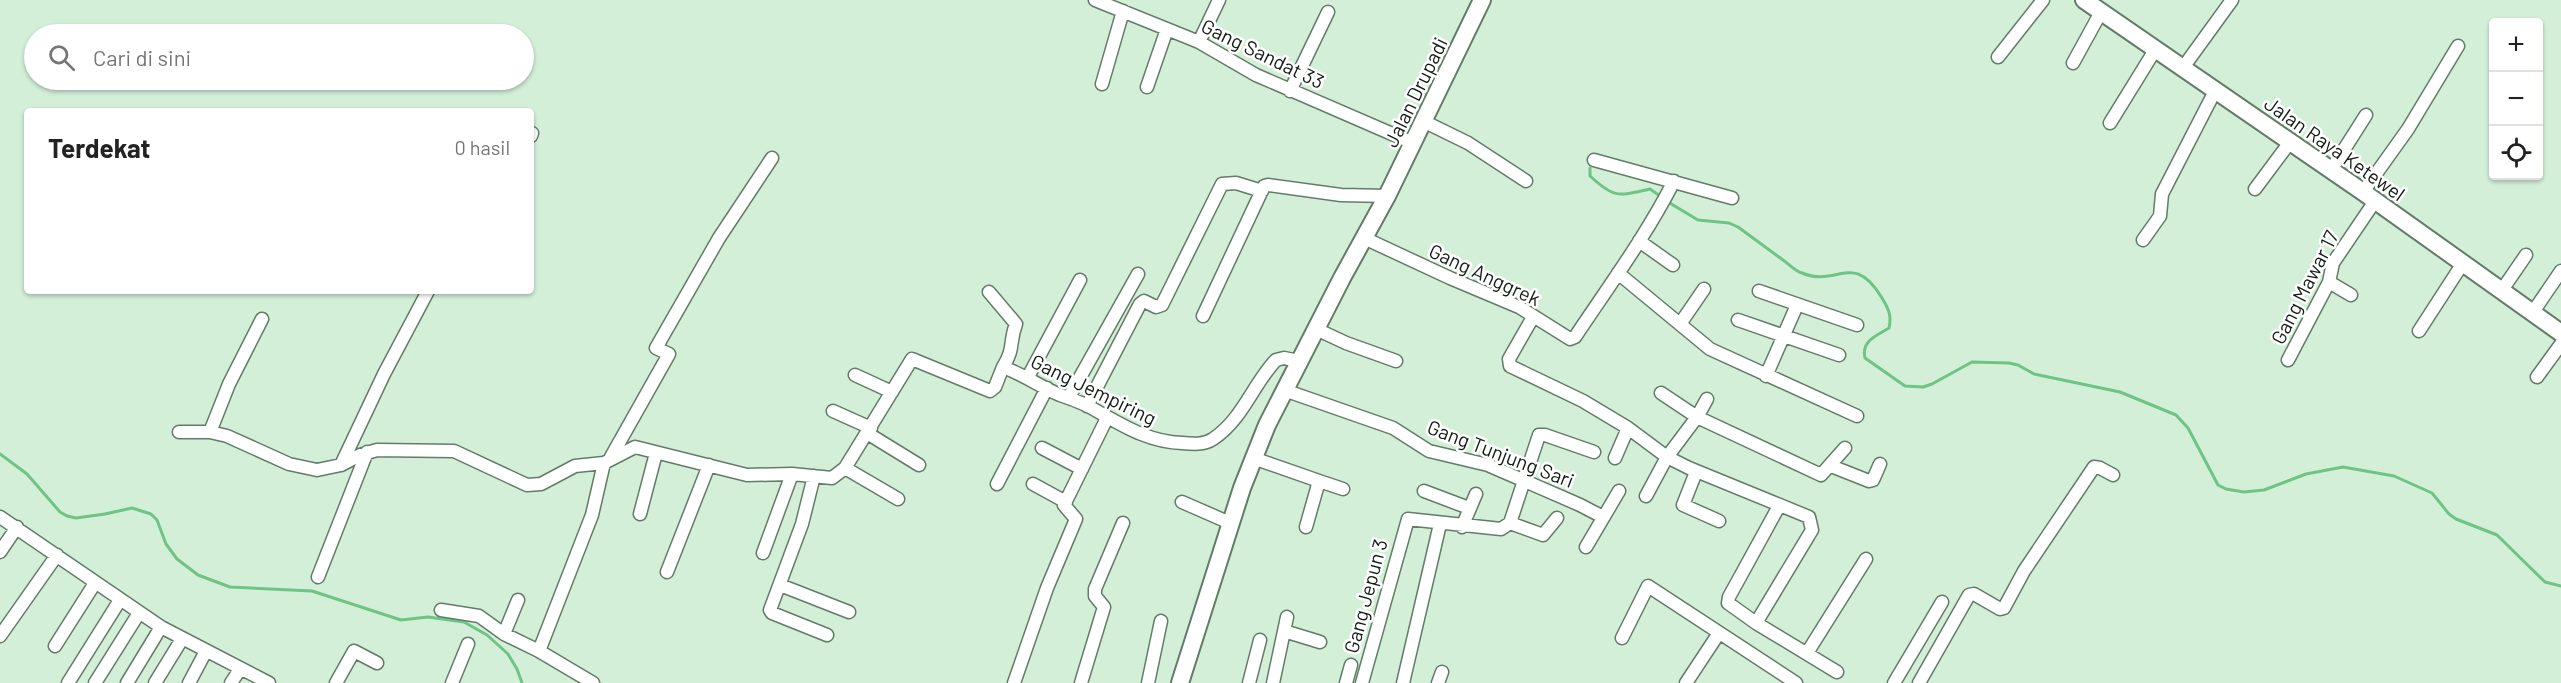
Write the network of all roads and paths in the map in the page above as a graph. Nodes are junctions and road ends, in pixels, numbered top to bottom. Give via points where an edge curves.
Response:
1 (1095, 0) edge
2 (1219, 0) edge
3 (1482, 0) edge
4 (2043, 0) edge
5 (2232, 0) edge
6 (2096, 5) edge
7 (1123, 11) junction
8 (1328, 12) dead end
9 (1167, 29) junction
10 (1198, 42) junction
11 (2458, 46) dead end
12 (2155, 50) junction
13 (1998, 57) dead end
14 (2073, 63) dead end
15 (2182, 69) junction
16 (1102, 84) dead end
17 (1148, 87) dead end
18 (1290, 91) junction
19 (2215, 91) junction
20 (2367, 115) dead end
21 (1424, 121) junction
22 (2110, 123) dead end
23 (2290, 142) junction
24 (1413, 143) junction
25 (772, 158) dead end
26 (1594, 160) dead end
27 (2331, 170) junction
28 (1526, 181) dead end
29 (1674, 181) junction
30 (2255, 189) dead end
31 (1262, 191) junction
32 (2369, 196) junction
33 (1732, 198) dead end
34 (1384, 203) junction
35 (1364, 238) junction
36 (2143, 240) dead end
37 (1639, 241) junction
38 (2526, 255) dead end
39 (2463, 263) junction
40 (1672, 265) dead end
41 (2561, 271) edge
42 (1618, 273) junction
43 (1138, 274) dead end
44 (1080, 279) dead end
45 (2329, 282) junction
46 (1704, 289) dead end
47 (2502, 290) junction
48 (1759, 291) dead end
49 (988, 292) dead end
50 (426, 294) edge
51 (2351, 295) dead end
52 (1797, 305) junction
53 (2533, 312) junction
54 (1203, 316) dead end
55 (1533, 317) junction
56 (262, 319) dead end
57 (1738, 320) dead end
58 (1680, 324) junction
59 (1857, 325) dead end
60 (1316, 329) junction
61 (2419, 331) dead end
62 (2561, 333) edge
63 (1783, 335) junction
64 (2561, 344) edge
65 (1839, 355) dead end
66 (2288, 360) dead end
67 (1299, 361) junction
68 (1396, 361) dead end
69 (1003, 367) junction
70 (855, 375) dead end
71 (1766, 376) junction
72 (1028, 377) junction
73 (2537, 377) dead end
74 (1047, 388) junction
75 (1284, 390) junction
76 (892, 392) junction
77 (1661, 393) dead end
78 (1069, 397) junction
79 (1707, 399) dead end
80 (1087, 406) junction
81 (833, 411) dead end
82 (1857, 416) dead end
83 (1697, 417) junction
84 (1107, 418) junction
85 (1628, 428) junction
86 (869, 431) junction
87 (179, 432) dead end
88 (210, 432) junction
89 (1042, 448) dead end
90 (1845, 448) dead end
91 (367, 452) junction
92 (1594, 452) dead end
93 (656, 453) junction
94 (1667, 457) junction
95 (1253, 458) junction
96 (1615, 458) dead end
97 (606, 462) junction
98 (1880, 464) dead end
99 (341, 465) junction
100 (709, 465) junction
101 (919, 465) dead end
102 (1831, 466) junction
103 (844, 468) junction
104 (1082, 469) junction
105 (1696, 472) junction
106 (792, 474) junction
107 (2113, 475) dead end
108 (814, 477) junction
109 (1319, 481) junction
110 (1522, 481) junction
111 (997, 484) dead end
112 (1033, 484) dead end
113 (1343, 489) dead end
114 (1424, 491) dead end
115 (1619, 491) dead end
116 (1476, 494) dead end
117 (1646, 496) dead end
118 (898, 499) dead end
119 (1066, 502) junction
120 (1182, 502) dead end
121 (1779, 506) junction
122 (1469, 508) junction
123 (640, 514) dead end
124 (0, 517) edge
125 (1603, 517) junction
126 (1557, 518) dead end
127 (1719, 520) dead end
128 (1230, 523) junction
129 (1510, 523) junction
130 (1123, 524) dead end
131 (1440, 524) junction
132 (16, 527) junction
133 (1306, 527) dead end
134 (1462, 527) junction
135 (1586, 547) dead end
136 (0, 552) edge
137 (763, 553) dead end
138 (57, 555) junction
139 (1866, 559) dead end
140 (667, 572) dead end
141 (318, 577) dead end
142 (95, 583) junction
143 (780, 585) junction
144 (120, 600) junction
145 (518, 600) dead end
146 (1942, 602) dead end
147 (441, 610) dead end
148 (849, 612) dead end
149 (139, 613) junction
150 (1287, 617) dead end
151 (1161, 621) dead end
152 (1756, 623) junction
153 (161, 627) junction
154 (1284, 631) junction
155 (1719, 633) junction
156 (504, 634) junction
157 (0, 636) edge
158 (827, 636) dead end
159 (1622, 638) dead end
160 (182, 639) junction
161 (1260, 640) dead end
162 (1320, 642) dead end
163 (468, 644) dead end
164 (55, 646) dead end
165 (206, 651) junction
166 (539, 651) junction
167 (1807, 653) junction
168 (376, 663) dead end
169 (1352, 665) dead end
170 (240, 669) junction
171 (1837, 672) dead end
172 (1277, 682) edge
173 (68, 683) edge
174 (95, 683) edge
175 (127, 683) edge
176 (155, 683) edge
177 (189, 683) edge
178 (231, 683) edge
179 (268, 683) edge
180 (336, 683) edge
181 (452, 683) edge
182 (593, 683) edge
183 (1014, 683) edge
184 (1081, 683) edge
185 (1148, 683) edge
186 (1180, 683) edge
187 (1249, 683) edge
188 (1346, 683) edge
189 (1362, 683) edge
190 (1403, 683) edge
191 (1686, 683) edge
192 (1796, 683) edge
193 (1894, 683) edge
194 (1919, 683) edge

1 - 7 street, Gang Sandat 33
2 - 10 street
3 - 21 street, Jalan Drupadi
4 - 13 street
5 - 15 street
6 - 12 street, Jalan Raya Ketewel
6 - 14 street
7 - 9 street, Gang Sandat 33
7 - 16 street
8 - 18 street
9 - 10 street, Gang Sandat 33
9 - 17 street
10 - 18 street, Gang Sandat 33
11 - 32 street, Gang Mawar 17
12 - 15 street, Jalan Raya Ketewel
12 - 22 street
15 - 19 street, Jalan Raya Ketewel
18 - 24 street, Gang Sandat 33
19 - 23 street, Jalan Raya Ketewel
19 - 36 street via 2162,194 2160,216
20 - 27 street
21 - 24 street, Jalan Drupadi
21 - 28 street via 1468,143
23 - 27 street, Jalan Raya Ketewel
23 - 30 street
24 - 34 street, Jalan Drupadi
25 - 97 street via 719,238 656,348 669,354
26 - 29 street
27 - 32 street, Jalan Raya Ketewel
29 - 33 street
29 - 37 street, Gang Anggrek
31 - 34 street via 1268,185
31 - 54 street
31 - 80 street via 1236,183 1222,184 1162,305 1156,307 1144,301 1140,304
32 - 39 street, Jalan Raya Ketewel
32 - 45 street, Gang Mawar 17 via 2333,263
34 - 35 street, Jalan Drupadi
35 - 55 street, Gang Anggrek via 1519,307
35 - 60 street, Jalan Drupadi
37 - 40 street
37 - 42 street, Gang Anggrek
38 - 47 street
39 - 47 street, Jalan Raya Ketewel
39 - 61 street
41 - 53 street
42 - 55 street, Gang Anggrek via 1573,338 1568,339
42 - 58 street
43 - 78 street
44 - 72 street
45 - 51 street
45 - 66 street, Gang Mawar 17
46 - 58 street
47 - 53 street, Jalan Raya Ketewel
48 - 52 street
49 - 69 street via 1016,324 1012,351
50 - 99 street
52 - 59 street
52 - 63 street
53 - 62 street, Jalan Raya Ketewel
55 - 85 street via 1509,365
56 - 88 street
57 - 63 street
58 - 71 street via 1710,349
60 - 67 street, Jalan Drupadi
60 - 68 street
63 - 65 street
63 - 71 street
64 - 73 street
67 - 75 street, Jalan Drupadi
67 - 84 street, Gang Jempiring via 1276,360 1250,400 1212,440 1198,444 1163,442
69 - 72 street, Gang Jempiring
69 - 76 street, Gang Jempiring via 990,391 912,359
70 - 76 street
71 - 82 street
72 - 74 street, Gang Jempiring
74 - 78 street, Gang Jempiring
74 - 111 street
75 - 95 street, Jalan Drupadi
75 - 110 street, Gang Tunjung Sari via 1393,428 1429,451 1488,465
76 - 86 street, Gang Jempiring
77 - 83 street
78 - 80 street, Gang Jempiring
79 - 83 street
80 - 84 street, Gang Jempiring
81 - 86 street
83 - 94 street
83 - 102 street via 1821,475
84 - 104 street
85 - 94 street
85 - 96 street
86 - 101 street
86 - 103 street, Gang Jempiring
87 - 88 street
88 - 99 street via 306,469 317,471
89 - 104 street
90 - 102 street
91 - 97 street via 454,452 526,485 541,484 575,466
91 - 99 street
91 - 141 street
92 - 110 street via 1541,434
93 - 97 street via 635,447
93 - 100 street
93 - 123 street
94 - 105 street
94 - 117 street
95 - 109 street
95 - 128 street, Jalan Drupadi
97 - 166 street via 592,515
98 - 102 street via 1871,481
100 - 106 street via 752,476
100 - 140 street
103 - 108 street via 832,478
103 - 118 street
104 - 119 street
105 - 121 street
105 - 127 street via 1683,506
106 - 108 street
106 - 137 street
107 - 194 street via 2094,467 2024,571 2004,608 1969,595
108 - 143 street
109 - 113 street
109 - 133 street
110 - 125 street, Gang Tunjung Sari
110 - 129 street
112 - 119 street
114 - 122 street
115 - 125 street
116 - 122 street
119 - 183 street via 1065,507 1076,519
120 - 128 street
121 - 152 street via 1728,600
121 - 152 street via 1809,517 1812,530
122 - 134 street
124 - 132 street
125 - 135 street
126 - 129 street via 1543,535
128 - 186 street, Jalan Drupadi
129 - 134 street via 1498,530
130 - 184 street via 1095,589 1095,596 1104,607
131 - 134 street
131 - 189 street, Gang Jepun 3 via 1408,519
131 - 190 street
132 - 136 street
132 - 138 street
138 - 142 street
138 - 157 street
139 - 167 street
142 - 144 street
142 - 164 street
143 - 148 street
143 - 158 street via 771,612
144 - 149 street
144 - 173 street
145 - 156 street
146 - 193 street
147 - 156 street via 479,616
149 - 153 street
149 - 174 street
150 - 154 street
151 - 185 street
152 - 167 street
153 - 160 street
153 - 175 street
154 - 162 street
154 - 172 street
155 - 159 street via 1648,586
155 - 191 street
155 - 192 street
156 - 166 street
160 - 165 street
160 - 176 street
161 - 187 street
163 - 181 street
165 - 170 street
165 - 177 street
166 - 182 street
167 - 171 street
168 - 180 street via 354,651
169 - 188 street
170 - 178 street
170 - 179 street

